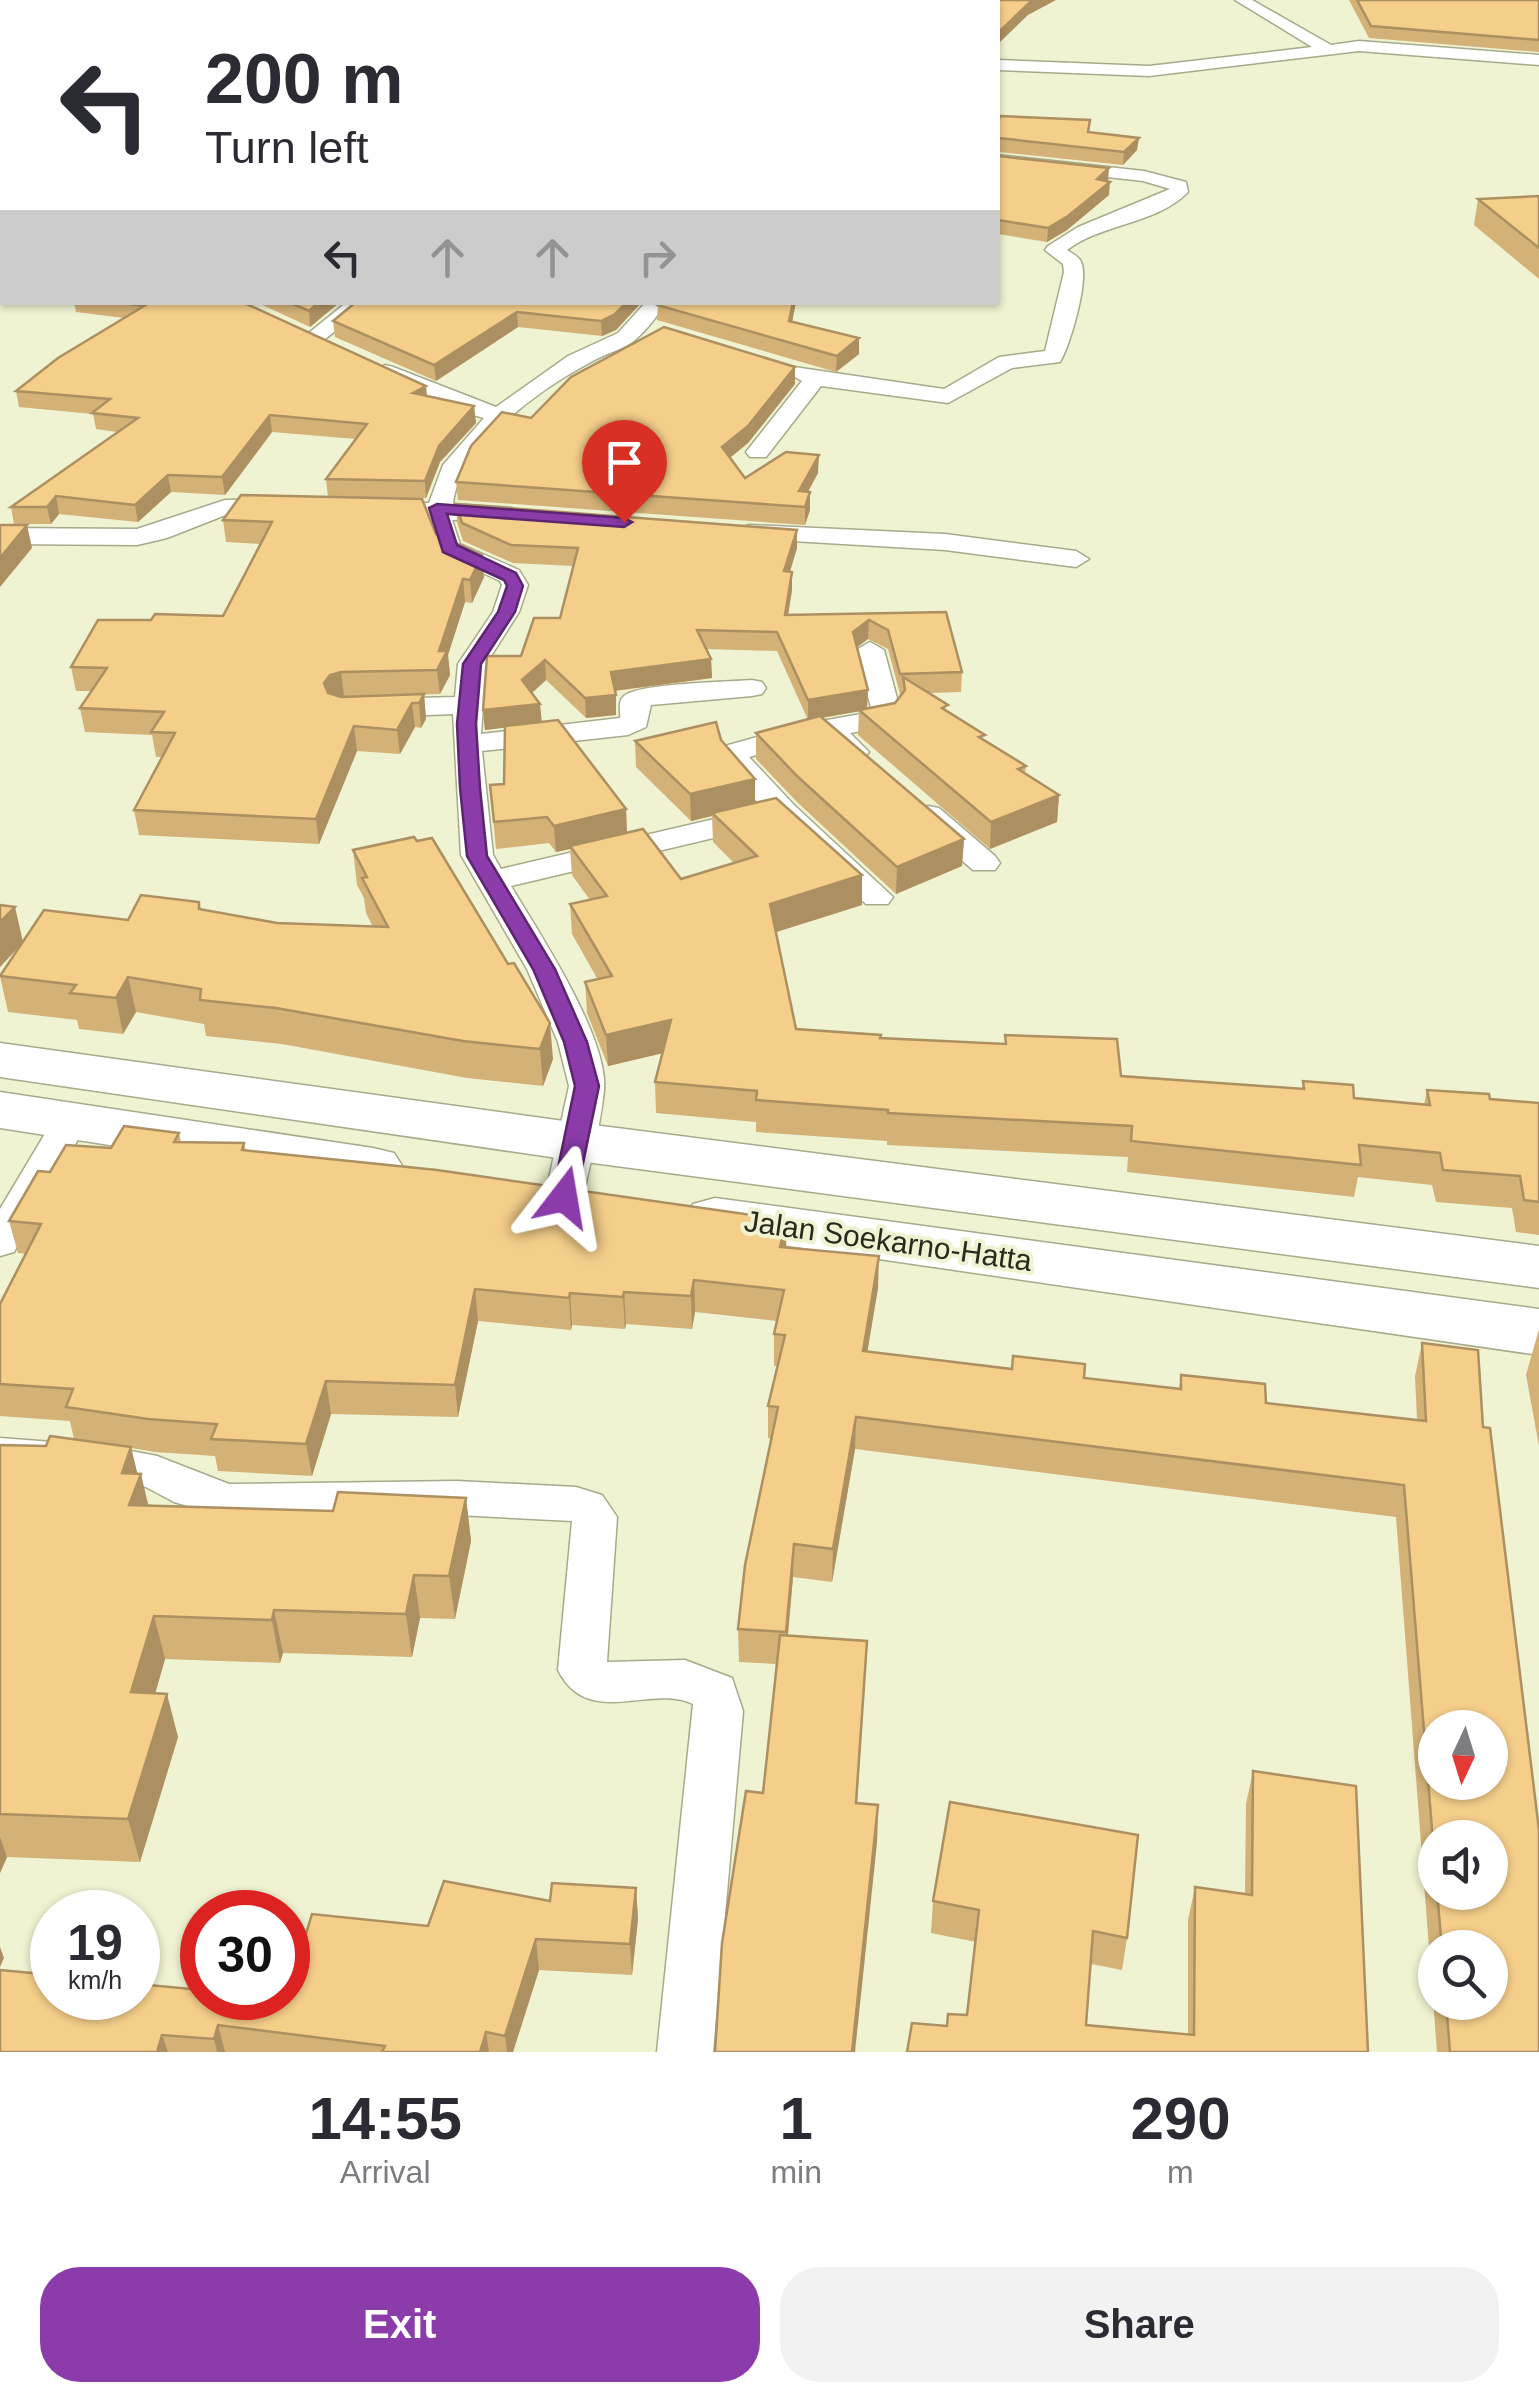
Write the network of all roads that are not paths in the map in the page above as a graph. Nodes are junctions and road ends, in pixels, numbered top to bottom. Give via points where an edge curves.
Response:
1 (1242, 0) edge
2 (1327, 49) junction
3 (1539, 60) edge
4 (1000, 65) edge
5 (1000, 160) edge
6 (357, 305) edge
7 (651, 319) edge
8 (285, 328) edge
9 (312, 340) junction
10 (772, 364) edge
11 (815, 378) junction
12 (501, 416) junction
13 (758, 452) dead end
14 (298, 506) edge
15 (356, 508) edge
16 (437, 508) junction
17 (523, 514) edge
18 (732, 532) edge
19 (0, 536) edge
20 (1076, 559) dead end
21 (870, 650) dead end
22 (752, 688) dead end
23 (467, 705) junction
24 (344, 709) edge
25 (826, 728) junction
26 (470, 744) junction
27 (883, 777) edge
28 (912, 802) edge
29 (783, 812) junction
30 (984, 863) dead end
31 (491, 880) junction
32 (877, 896) dead end
33 (0, 1060) edge
34 (0, 1110) edge
35 (71, 1120) junction
36 (571, 1170) junction
37 (426, 1176) edge
38 (505, 1188) edge
39 (0, 1244) edge
40 (1539, 1267) edge
41 (1539, 1332) edge
42 (0, 1454) edge
43 (684, 2052) edge

1 - 2 street
2 - 3 street via 1382,46
2 - 4 street via 1149,71
5 - 11 street via 1180,186 1167,201 1091,227 1055,250 1072,262 1074,272 1052,357 1007,362 948,396
6 - 9 street
7 - 12 street via 576,360
8 - 9 street
9 - 12 street
10 - 11 street
11 - 13 street
12 - 16 street via 460,456
14 - 19 street via 225,507 137,537
15 - 16 street
16 - 17 street
16 - 23 street via 449,548 510,576 515,586 472,664
18 - 20 street via 945,542
21 - 25 street via 888,712 881,720
22 - 26 street via 644,697 634,702 636,721 628,726
23 - 24 street
23 - 26 street
25 - 27 street
25 - 29 street via 734,752
26 - 31 street via 477,856
28 - 30 street
29 - 31 street
29 - 32 street
31 - 36 street via 544,969 576,1042 587,1086
33 - 36 highway, Jalan Soekarno-Hatta
34 - 35 highway
35 - 37 highway
35 - 39 street
36 - 38 highway, Jalan Soekarno-Hatta
36 - 40 highway, Jalan Soekarno-Hatta
36 - 41 highway, Jalan Soekarno-Hatta via 642,1208
42 - 43 street via 105,1462 230,1501 457,1498 576,1504 592,1512 582,1670 598,1682 682,1679 715,1692 719,1712

